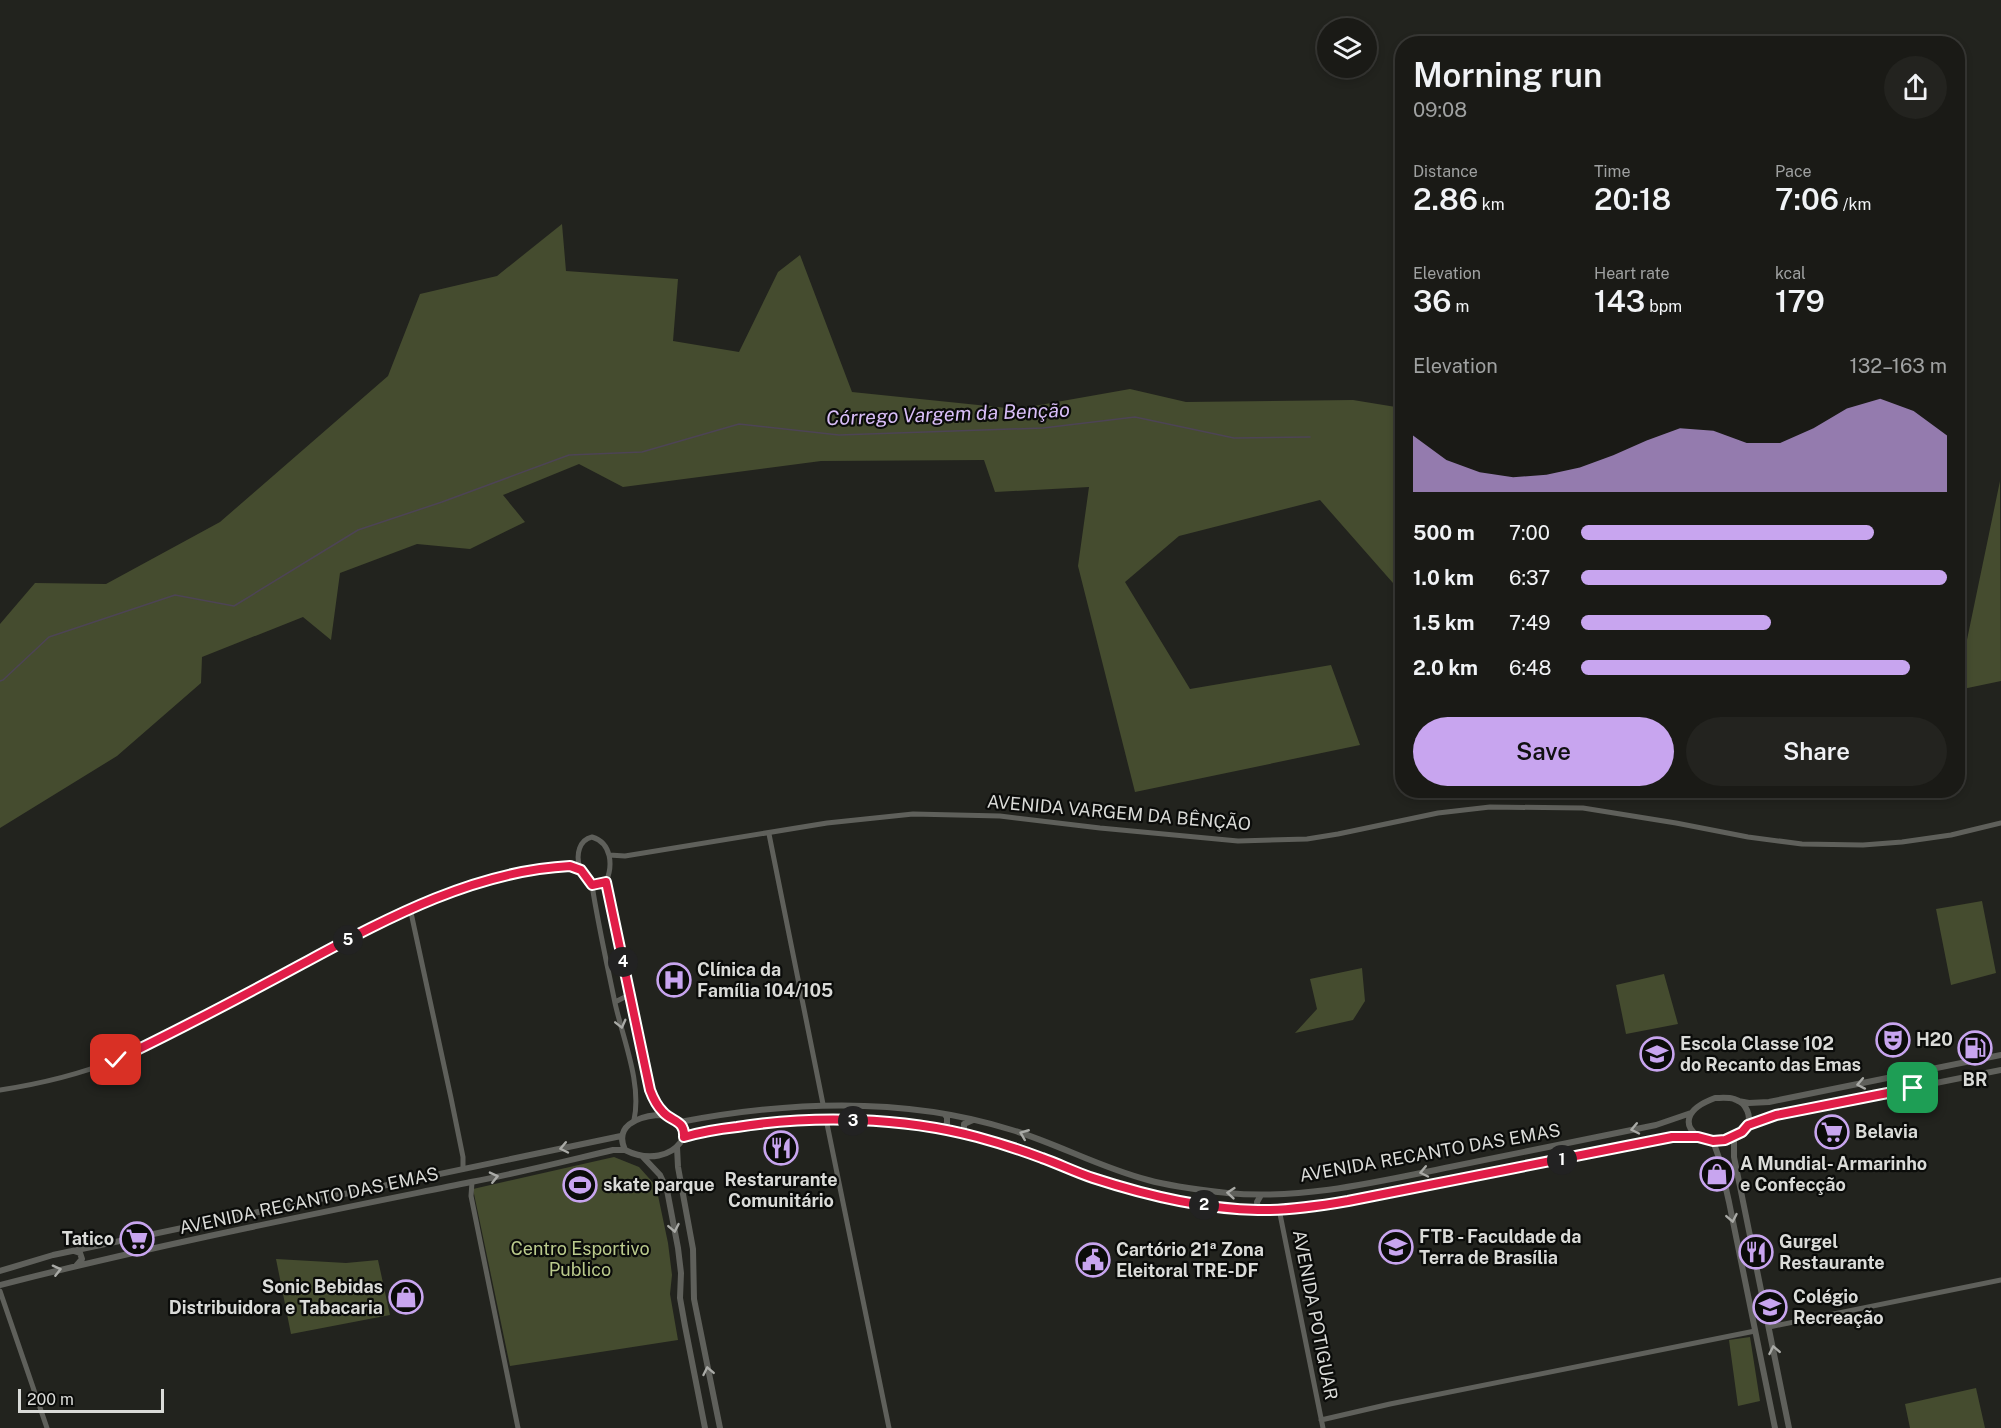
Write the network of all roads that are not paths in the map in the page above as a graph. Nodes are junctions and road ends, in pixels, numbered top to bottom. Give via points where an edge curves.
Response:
1 (2001, 823) edge
2 (769, 834) junction
3 (579, 855) junction
4 (609, 855) junction
5 (625, 856) junction
6 (611, 862) junction
7 (565, 866) junction
8 (581, 870) junction
9 (606, 882) junction
10 (592, 885) junction
11 (410, 908) junction
12 (631, 999) junction
13 (615, 1002) junction
14 (639, 1042) junction
15 (625, 1044) junction
16 (2001, 1055) edge
17 (2001, 1070) edge
18 (1927, 1071) junction
19 (1913, 1074) junction
20 (1932, 1084) junction
21 (1913, 1088) junction
22 (0, 1090) edge
23 (1738, 1101) junction
24 (823, 1104) junction
25 (761, 1108) junction
26 (775, 1108) junction
27 (1691, 1113) junction
28 (944, 1114) junction
29 (665, 1115) junction
30 (826, 1119) junction
31 (973, 1119) junction
32 (634, 1120) junction
33 (680, 1122) junction
34 (778, 1122) junction
35 (759, 1124) junction
36 (1748, 1125) junction
37 (939, 1130) junction
38 (968, 1135) junction
39 (621, 1136) junction
40 (684, 1137) junction
41 (1698, 1137) junction
42 (1734, 1137) junction
43 (1713, 1141) junction
44 (1050, 1145) junction
45 (677, 1147) junction
46 (625, 1150) junction
47 (1041, 1152) junction
48 (643, 1157) junction
49 (1082, 1157) junction
50 (1478, 1162) junction
51 (1462, 1165) junction
52 (465, 1168) junction
53 (1075, 1170) junction
54 (441, 1174) junction
55 (431, 1176) junction
56 (1481, 1176) junction
57 (416, 1178) junction
58 (1465, 1178) junction
59 (472, 1182) junction
60 (463, 1184) junction
61 (1350, 1186) junction
62 (448, 1187) junction
63 (433, 1190) junction
64 (417, 1192) junction
65 (1261, 1195) junction
66 (471, 1196) junction
67 (1348, 1201) junction
68 (1279, 1209) junction
69 (1258, 1210) junction
70 (94, 1248) junction
71 (75, 1251) junction
72 (97, 1262) junction
73 (75, 1266) junction
74 (0, 1271) edge
75 (2001, 1280) edge
76 (0, 1285) edge
77 (0, 1292) edge
78 (1769, 1328) junction
79 (1755, 1331) junction
80 (1778, 1373) junction
81 (1764, 1376) junction
82 (1783, 1394) junction
83 (1768, 1397) junction
84 (717, 1414) junction
85 (703, 1419) junction
86 (1321, 1420) junction
87 (47, 1428) edge
88 (518, 1428) edge
89 (705, 1428) edge
90 (720, 1428) edge
91 (889, 1428) edge
92 (1323, 1428) edge
93 (1774, 1428) edge
94 (1790, 1428) edge

1 - 2 street, AVENIDA VARGEM DA BÊNÇÃO via 1910,841 1802,844 1607,811 1539,806 1463,810 1307,838 1238,841 959,814 871,818
2 - 5 street, AVENIDA VARGEM DA BÊNÇÃO
2 - 24 street
3 - 4 street via 583,841 592,837 602,841
3 - 7 street
3 - 8 street
4 - 5 street, AVENIDA VARGEM DA BÊNÇÃO
4 - 6 street
5 - 6 street, AVENIDA VARGEM DA BÊNÇÃO
6 - 9 street
7 - 8 street
7 - 11 street via 492,880
8 - 10 street
9 - 10 street
9 - 12 street
10 - 13 street
11 - 22 street via 116,1060 82,1072
11 - 52 street
12 - 13 street
12 - 14 street
13 -> 15 street
14 - 15 street via 634,1046
14 - 29 street via 650,1090
15 - 32 street via 637,1097
16 - 18 main road
17 - 20 main road
18 - 19 main road
18 - 20 main road via 1925,1079
19 - 21 main road via 1918,1078
19 -> 23 main road via 1769,1102
20 - 21 main road
21 - 36 main road via 1776,1115
23 - 27 main road via 1715,1098
23 - 36 main road via 1748,1113
24 - 26 main road, AVENIDA RECANTO DAS EMAS
24 - 28 main road, AVENIDA RECANTO DAS EMAS
25 - 26 main road, AVENIDA RECANTO DAS EMAS
25 - 33 main road, AVENIDA RECANTO DAS EMAS
25 - 35 main road via 765,1116
26 - 34 main road via 773,1116
27 - 41 main road via 1690,1127
27 -> 50 main road, AVENIDA RECANTO DAS EMAS via 1656,1125
28 - 31 main road, AVENIDA RECANTO DAS EMAS
28 - 37 main road via 947,1124
29 - 32 main road
29 - 33 main road
30 - 34 main road, AVENIDA RECANTO DAS EMAS
30 - 37 main road, AVENIDA RECANTO DAS EMAS
30 - 91 street
31 - 38 main road via 964,1125
44 -> 31 main road, AVENIDA RECANTO DAS EMAS
32 - 39 main road
33 - 40 main road
34 - 35 main road, AVENIDA RECANTO DAS EMAS
35 - 40 main road, AVENIDA RECANTO DAS EMAS
36 - 42 main road
37 - 38 main road, AVENIDA RECANTO DAS EMAS
38 - 47 main road, AVENIDA RECANTO DAS EMAS
39 - 46 main road
39 -> 52 main road, AVENIDA RECANTO DAS EMAS
40 - 45 main road
41 - 43 main road
41 - 56 main road, AVENIDA RECANTO DAS EMAS via 1672,1137
42 - 43 main road
42 - 78 main road via 1733,1151
43 -> 79 main road
44 - 47 main road
44 - 49 main road, AVENIDA RECANTO DAS EMAS
45 - 48 main road via 663,1155
84 -> 45 main road via 694,1299 693,1248
46 - 48 main road
59 -> 46 main road, AVENIDA RECANTO DAS EMAS
47 - 53 main road, AVENIDA RECANTO DAS EMAS
48 -> 85 main road via 660,1175 667,1190 678,1248 680,1298
49 - 53 main road via 1084,1167
65 -> 49 main road, AVENIDA RECANTO DAS EMAS via 1148,1180
50 - 51 main road, AVENIDA RECANTO DAS EMAS
50 - 56 main road via 1476,1167
51 - 58 main road via 1469,1168
51 -> 61 main road, AVENIDA RECANTO DAS EMAS
52 - 54 main road, AVENIDA RECANTO DAS EMAS
53 - 69 main road, AVENIDA RECANTO DAS EMAS via 1169,1199
54 - 55 main road, AVENIDA RECANTO DAS EMAS
54 - 62 main road
55 - 57 main road, AVENIDA RECANTO DAS EMAS
55 - 63 main road via 426,1182
56 - 58 main road, AVENIDA RECANTO DAS EMAS
57 - 64 main road via 420,1186
57 - 70 main road, AVENIDA RECANTO DAS EMAS
58 - 67 main road, AVENIDA RECANTO DAS EMAS
59 - 60 main road, AVENIDA RECANTO DAS EMAS
59 - 66 street
60 - 62 main road, AVENIDA RECANTO DAS EMAS
60 - 66 street
61 - 65 main road, AVENIDA RECANTO DAS EMAS
61 - 67 main road via 1353,1193
62 - 63 main road, AVENIDA RECANTO DAS EMAS
63 - 64 main road, AVENIDA RECANTO DAS EMAS
64 - 72 main road, AVENIDA RECANTO DAS EMAS
65 - 69 main road via 1256,1204
66 - 88 street
67 - 68 main road, AVENIDA RECANTO DAS EMAS
68 - 69 main road, AVENIDA RECANTO DAS EMAS
68 - 86 street, AVENIDA POTIGUAR
70 - 71 main road, AVENIDA RECANTO DAS EMAS
70 - 72 main road via 90,1259
71 - 73 main road via 82,1259
71 - 74 main road, AVENIDA RECANTO DAS EMAS
72 - 73 main road, AVENIDA RECANTO DAS EMAS
76 -> 73 main road, AVENIDA RECANTO DAS EMAS
75 - 78 street
77 - 87 street
80 -> 78 main road
79 - 81 main road
79 - 86 street
80 - 81 main road via 1774,1380
80 - 82 main road
81 - 83 main road
82 - 83 main road via 1774,1389
82 - 94 main road
83 - 93 main road
84 - 85 main road
84 - 90 main road
85 - 89 main road
86 - 92 street, AVENIDA POTIGUAR

